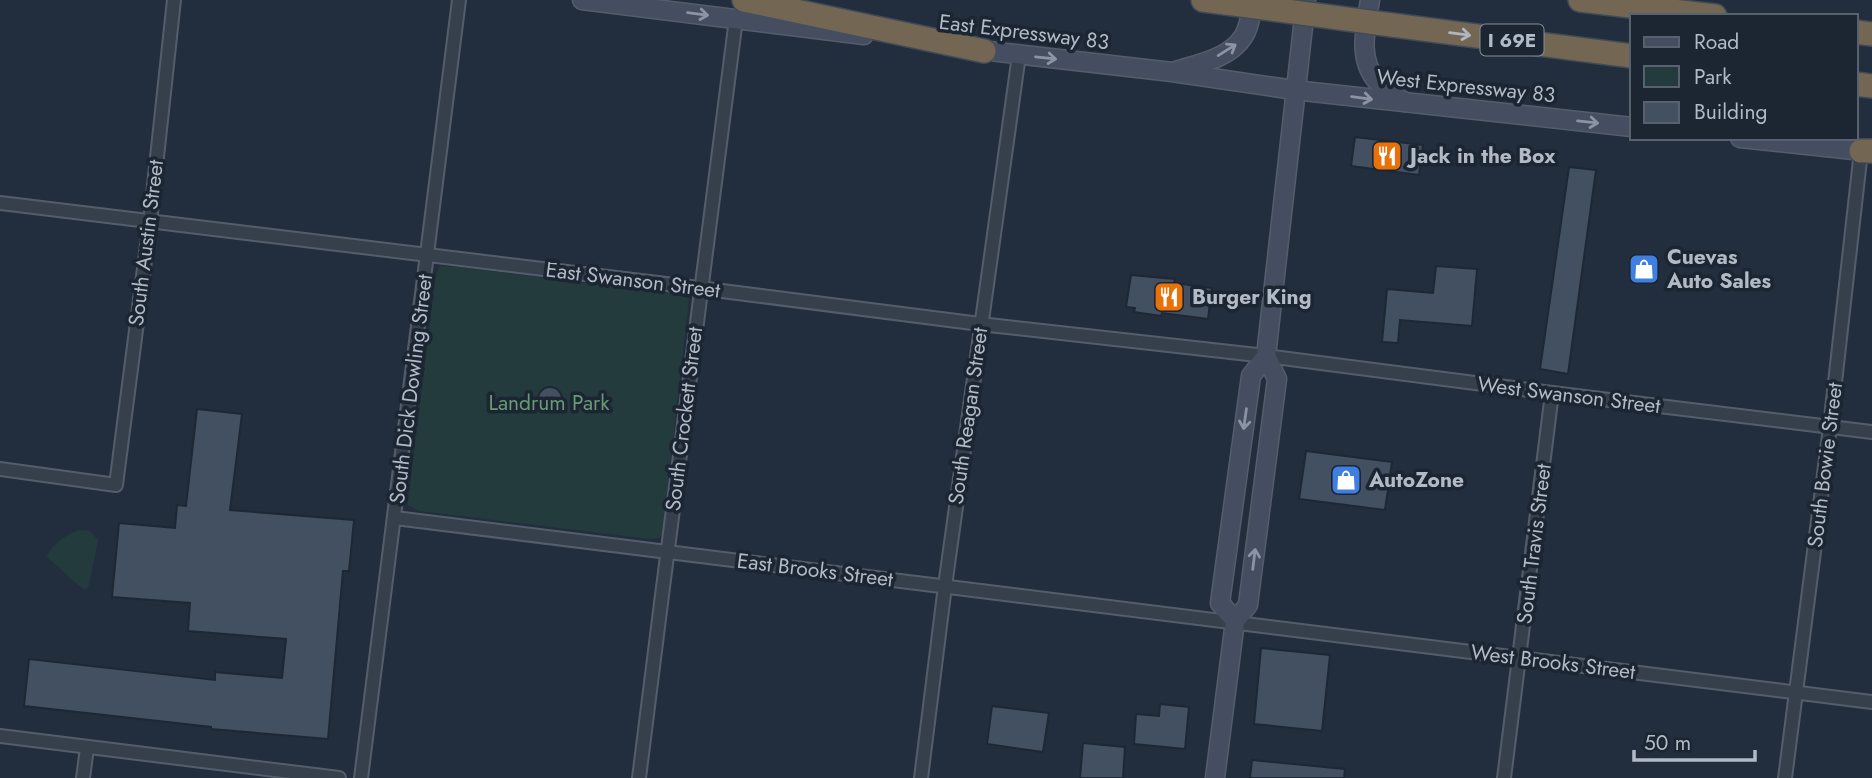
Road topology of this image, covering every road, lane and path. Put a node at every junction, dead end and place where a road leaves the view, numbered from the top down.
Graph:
1 (174, 0) edge
2 (459, 0) edge
3 (582, 0) edge
4 (1252, 0) edge
5 (1306, 0) edge
6 (1370, 0) edge
7 (1580, 0) edge
8 (1215, 1) edge
9 (740, 9) edge
10 (1698, 14) edge
11 (984, 51) joint
12 (1019, 55) junction
13 (1630, 55) edge
14 (1172, 72) junction
15 (1294, 90) junction
16 (1405, 103) junction
17 (1630, 127) edge
18 (1760, 140) edge
19 (1868, 151) edge
20 (0, 203) edge
21 (150, 222) junction
22 (427, 256) junction
23 (699, 288) junction
24 (980, 324) junction
25 (1266, 356) junction
26 (1552, 393) junction
27 (1829, 426) junction
28 (1872, 432) edge
29 (0, 469) edge
30 (395, 518) junction
31 (668, 551) junction
32 (945, 586) junction
33 (1234, 621) junction
34 (1520, 658) junction
35 (1796, 691) junction
36 (1872, 702) edge
37 (0, 736) edge
38 (87, 748) junction
39 (83, 778) edge
40 (339, 778) edge
41 (361, 778) edge
42 (639, 778) edge
43 (921, 778) edge
44 (1215, 778) edge
45 (1504, 778) edge
46 (1785, 778) edge

1 - 21 street, South Austin Street
2 - 22 street, South Dick Dowling Street
3 -> 9 main road
14 -> 4 main road
5 - 15 main road
6 - 16 main road
7 - 10 highway
8 -> 13 highway, I 69E, bridge
9 - 11 highway
9 - 23 street, South Crockett Street
11 - 12 main road, East Expressway 83
12 -> 14 main road, East Expressway 83
12 - 24 street, South Reagan Street
14 - 15 main road, East Expressway 83
15 -> 16 main road, West Expressway 83
15 - 25 main road
16 -> 17 main road, West Expressway 83
18 - 19 main road
19 - 27 street, South Bowie Street
20 - 21 street, East Swanson Street
21 - 22 street, East Swanson Street
21 - 29 street, South Austin Street
22 - 23 street, East Swanson Street
22 - 30 street, South Dick Dowling Street
23 - 24 street, East Swanson Street
23 - 31 street, South Crockett Street
24 - 25 street, East Swanson Street
24 - 32 street, South Reagan Street
25 - 26 street, West Swanson Street
33 -> 25 main road
25 -> 33 main road
26 - 27 street, West Swanson Street
26 - 34 street, South Travis Street
27 - 28 street, West Swanson Street
27 - 35 street, South Bowie Street
30 - 31 street, East Brooks Street
30 - 41 street, South Dick Dowling Street
31 - 32 street, East Brooks Street
31 - 42 street, South Crockett Street
32 - 33 street, East Brooks Street
32 - 43 street, South Reagan Street
33 - 34 street, West Brooks Street
33 - 44 main road
34 - 35 street, West Brooks Street
34 - 45 street, South Travis Street
35 - 36 street, West Brooks Street
35 - 46 street, South Bowie Street
37 - 38 street
38 - 39 street
38 - 40 street

